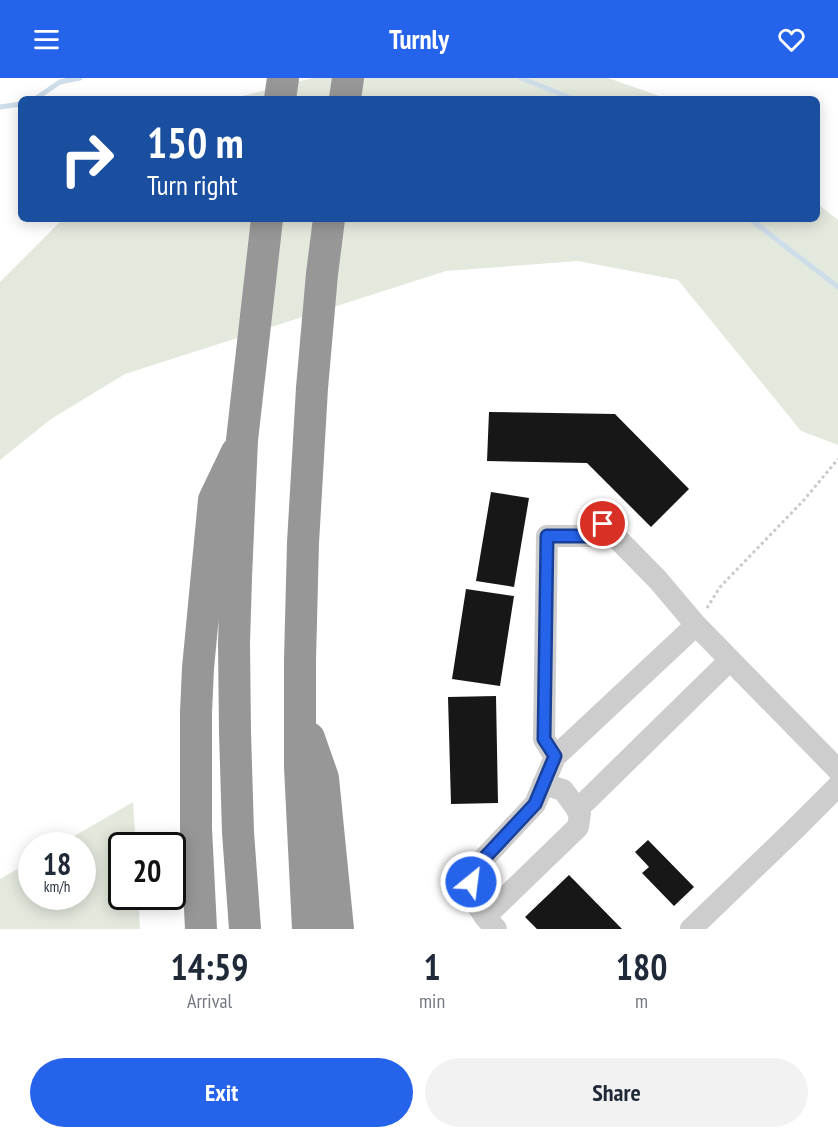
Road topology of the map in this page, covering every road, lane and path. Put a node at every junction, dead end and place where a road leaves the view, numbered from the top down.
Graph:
1 (283, 78) edge
2 (280, 96) edge
3 (267, 222) edge
4 (329, 222) edge
5 (242, 440) junction
6 (838, 459) edge
7 (696, 625) junction
8 (730, 660) junction
9 (301, 711) junction
10 (555, 756) junction
11 (838, 770) edge
12 (543, 784) junction
13 (838, 786) edge
14 (577, 810) junction
15 (491, 923) edge
16 (201, 929) edge
17 (245, 929) edge
18 (308, 929) edge
19 (338, 929) edge
20 (691, 929) edge

1 - 2 highway
3 - 5 highway
4 - 9 highway
5 - 16 highway
5 - 17 highway
6 - 7 path
7 - 8 street
7 - 10 street
7 - 10 street
8 - 11 street
8 - 14 street
9 - 18 highway
9 - 19 highway
10 - 12 street
12 - 14 street
12 - 15 street
13 - 20 street
14 - 15 street

